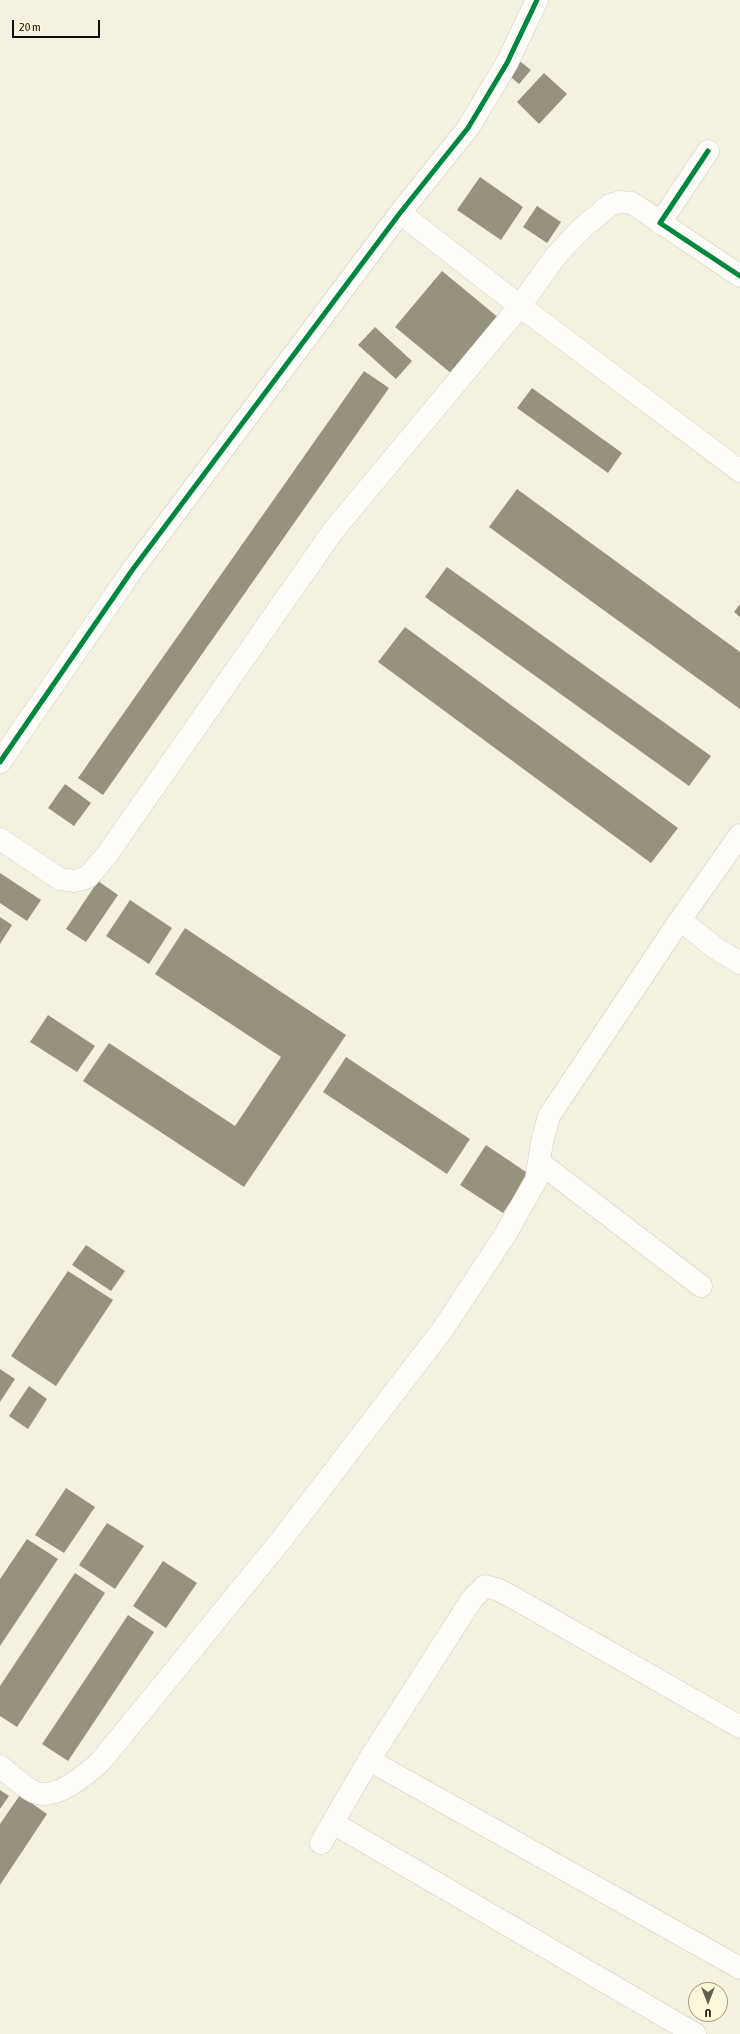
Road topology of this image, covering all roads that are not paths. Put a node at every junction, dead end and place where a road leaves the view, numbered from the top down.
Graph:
1 (536, 0) edge
2 (708, 151) dead end
3 (400, 213) junction
4 (660, 223) junction
5 (740, 276) edge
6 (520, 306) junction
7 (740, 471) edge
8 (0, 762) edge
9 (740, 835) edge
10 (0, 839) edge
11 (680, 920) junction
12 (740, 963) edge
13 (539, 1162) junction
14 (701, 1286) dead end
15 (740, 1727) edge
16 (369, 1760) junction
17 (0, 1766) edge
18 (333, 1823) junction
19 (321, 1843) dead end
20 (740, 1968) edge
21 (694, 2034) edge

1 - 3 street
2 - 4 street
3 - 6 street
3 - 8 street
4 - 5 street
4 - 6 street
6 - 7 street
6 - 10 street
9 - 11 street
11 - 12 street
11 - 13 street
13 - 14 street
13 - 17 street
15 - 16 street
16 - 18 street
16 - 20 street
18 - 19 street
18 - 21 street

